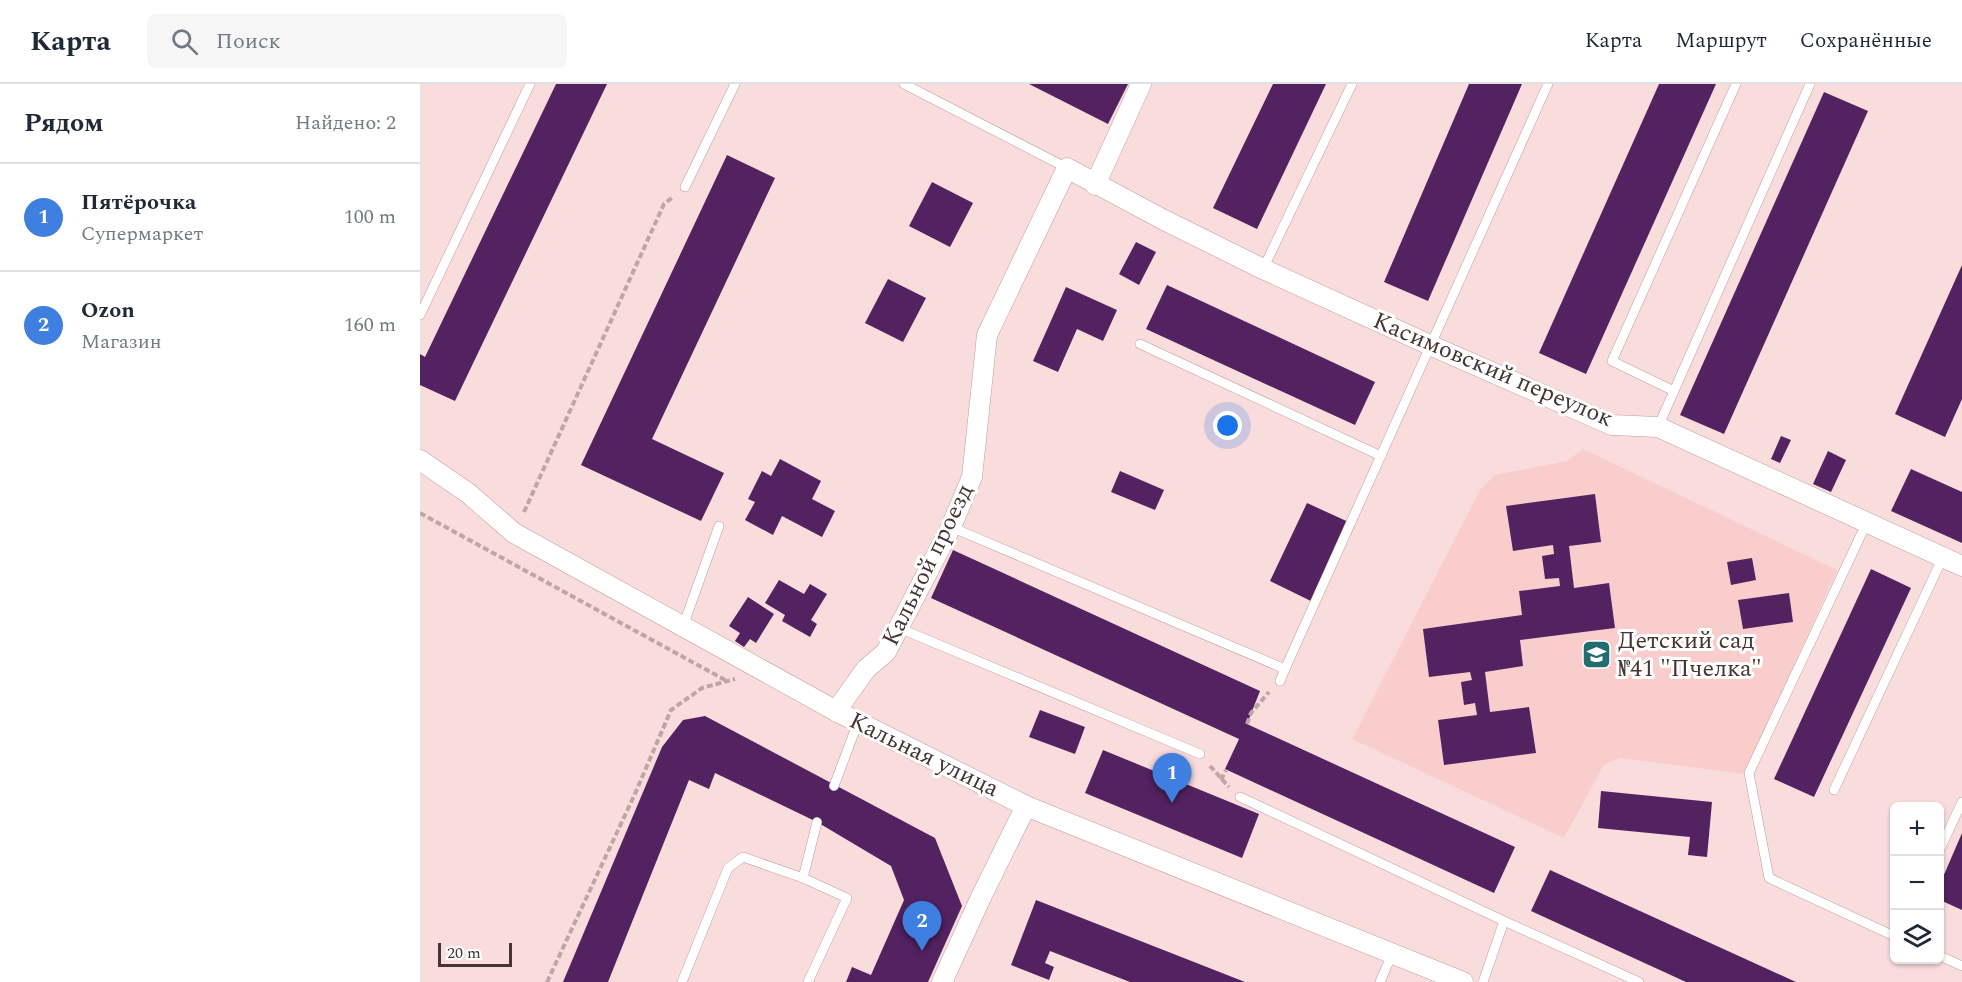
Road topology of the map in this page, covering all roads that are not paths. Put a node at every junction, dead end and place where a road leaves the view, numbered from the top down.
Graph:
1 (530, 84) edge
2 (735, 84) edge
3 (904, 84) edge
4 (1141, 84) edge
5 (1352, 84) edge
6 (1548, 84) edge
7 (1736, 84) edge
8 (1810, 84) edge
9 (1067, 168) junction
10 (1095, 185) junction
11 (685, 187) road end
12 (1263, 269) junction
13 (420, 315) edge
14 (1140, 344) dead end
15 (1432, 346) junction
16 (1674, 391) junction
17 (1658, 427) junction
18 (1381, 456) junction
19 (420, 460) edge
20 (1868, 522) junction
21 (719, 526) dead end
22 (951, 527) junction
23 (1943, 557) junction
24 (1962, 566) edge
25 (683, 626) junction
26 (899, 628) junction
27 (1285, 669) junction
28 (1280, 681) road end
29 (836, 711) junction
30 (858, 722) junction
31 (1200, 754) road end
32 (834, 786) dead end
33 (1834, 790) dead end
34 (1240, 797) road end
35 (1962, 802) edge
36 (1026, 806) junction
37 (817, 822) dead end
38 (1944, 840) edge
39 (803, 878) junction
40 (1504, 921) junction
41 (1890, 934) edge
42 (1392, 954) junction
43 (1944, 958) edge
44 (1962, 966) edge
45 (682, 982) edge
46 (808, 982) edge
47 (942, 982) edge
48 (1380, 982) edge
49 (1463, 982) edge
50 (1483, 982) edge
51 (1639, 982) edge

1 - 13 lane
2 - 11 lane
3 - 9 lane
4 - 10 street
5 - 12 lane
6 - 15 lane
7 - 16 lane
8 - 16 lane
9 - 10 street, Касимовский переулок
9 - 22 street, Кальной проезд
10 - 12 street, Касимовский переулок
12 - 15 street, Касимовский переулок
14 - 18 lane
15 - 17 street, Касимовский переулок
15 - 18 lane
16 - 17 lane
17 - 20 street, Касимовский переулок
18 - 27 lane
19 - 25 street, Кальная улица
20 - 23 street, Касимовский переулок
20 - 41 lane
21 - 25 lane
22 - 26 street, Кальной проезд
22 - 27 lane
23 - 24 street, Касимовский переулок
23 - 33 lane
25 - 29 street, Кальная улица
26 - 29 street, Кальной проезд
26 - 31 lane
27 - 28 lane
29 - 30 street, Кальная улица
30 - 32 lane
30 - 36 street, Кальная улица
34 - 40 lane
35 - 38 lane
36 - 42 street, Кальная улица
36 - 47 street
37 - 39 lane
39 - 45 lane
39 - 46 lane
40 - 50 lane
40 - 51 lane
42 - 48 lane
42 - 49 street, Кальная улица
43 - 44 lane

